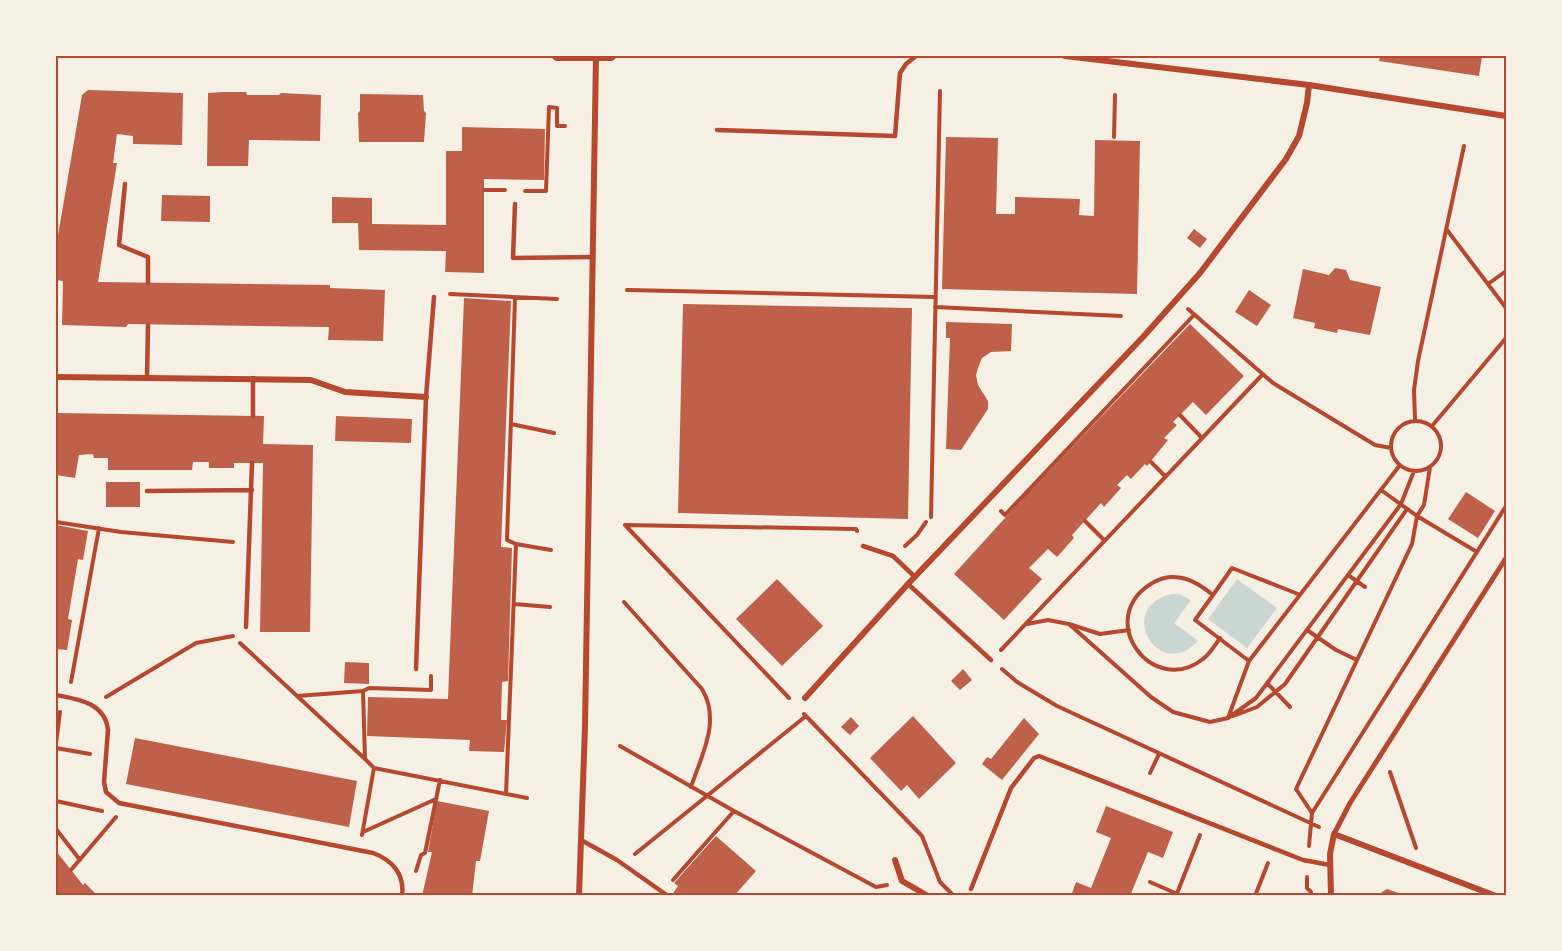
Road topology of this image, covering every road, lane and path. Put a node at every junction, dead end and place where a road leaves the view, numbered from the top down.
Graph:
1 (557, 56) edge
2 (596, 56) edge
3 (612, 56) edge
4 (916, 56) edge
5 (1065, 56) edge
6 (1309, 85) junction
7 (940, 91) dead end
8 (1115, 95) dead end
9 (1506, 116) edge
10 (565, 126) dead end
11 (717, 130) dead end
12 (1114, 137) dead end
13 (1464, 146) dead end
14 (125, 184) dead end
15 (484, 190) dead end
16 (515, 204) dead end
17 (1446, 230) junction
18 (592, 257) junction
19 (1506, 271) edge
20 (148, 283) dead end
21 (1488, 284) junction
22 (627, 290) dead end
23 (434, 297) joint
24 (515, 297) junction
25 (935, 297) junction
26 (557, 299) dead end
27 (1177, 299) junction
28 (935, 307) junction
29 (1506, 308) edge
30 (1194, 315) junction
31 (1121, 316) dead end
32 (148, 325) dead end
33 (1506, 338) edge
34 (1263, 375) junction
35 (56, 377) edge
36 (147, 377) junction
37 (253, 378) junction
38 (426, 397) junction
39 (1180, 415) dead end
40 (253, 416) dead end
41 (1415, 420) junction
42 (511, 424) junction
43 (1432, 426) junction
44 (554, 433) dead end
45 (1202, 438) junction
46 (1391, 447) junction
47 (1151, 462) dead end
48 (252, 463) dead end
49 (1400, 465) junction
50 (1430, 467) junction
51 (1414, 471) junction
52 (1165, 476) junction
53 (252, 490) junction
54 (1381, 490) junction
55 (147, 491) dead end
56 (989, 500) junction
57 (1401, 504) junction
58 (1506, 506) edge
59 (1407, 509) junction
60 (1417, 516) junction
61 (932, 517) dead end
62 (1084, 521) dead end
63 (56, 522) edge
64 (926, 522) dead end
65 (99, 528) junction
66 (1104, 540) junction
67 (249, 544) junction
68 (516, 544) junction
69 (863, 546) joint
70 (551, 550) dead end
71 (1477, 552) junction
72 (893, 556) junction
73 (1506, 558) edge
74 (1348, 575) junction
75 (915, 577) junction
76 (1357, 581) junction
77 (908, 584) junction
78 (1365, 587) dead end
79 (1299, 594) junction
80 (1213, 595) junction
81 (624, 602) dead end
82 (514, 604) junction
83 (550, 607) dead end
84 (1025, 624) junction
85 (1069, 624) junction
86 (246, 627) joint
87 (1128, 630) junction
88 (1307, 630) junction
89 (232, 636) junction
90 (1318, 637) junction
91 (1220, 638) junction
92 (991, 660) joint
93 (1357, 660) junction
94 (1249, 661) junction
95 (416, 669) dead end
96 (1017, 682) dead end
97 (1267, 683) junction
98 (363, 691) dead end
99 (1277, 692) junction
100 (56, 695) edge
101 (66, 697) junction
102 (805, 698) joint
103 (790, 700) dead end
104 (92, 705) junction
105 (1290, 707) dead end
106 (798, 708) dead end
107 (806, 717) junction
108 (1228, 718) junction
109 (56, 743) edge
110 (620, 746) dead end
111 (56, 748) edge
112 (1383, 752) junction
113 (1159, 754) junction
114 (106, 757) junction
115 (365, 759) junction
116 (374, 768) junction
117 (1150, 773) dead end
118 (440, 780) junction
119 (691, 787) junction
120 (506, 794) junction
121 (708, 797) junction
122 (527, 798) dead end
123 (436, 799) junction
124 (56, 801) edge
125 (734, 811) junction
126 (1312, 813) junction
127 (1206, 820) junction
128 (1311, 824) junction
129 (56, 829) edge
130 (363, 832) junction
131 (1334, 834) junction
132 (581, 840) junction
133 (1274, 848) junction
134 (359, 850) junction
135 (80, 860) junction
136 (617, 860) junction
137 (895, 861) dead end
138 (1307, 861) junction
139 (1330, 865) junction
140 (1423, 868) junction
141 (71, 870) dead end
142 (902, 880) junction
143 (1150, 882) dead end
144 (403, 886) junction
145 (971, 889) dead end
146 (666, 894) edge
147 (1177, 894) edge
148 (402, 896) edge
149 (579, 896) edge
150 (928, 896) edge
151 (954, 896) edge
152 (1182, 896) edge
153 (1255, 896) edge
154 (1311, 896) edge
155 (1331, 896) edge
156 (1496, 896) edge

1 - 2 street
2 - 3 street
2 - 18 street
4 - 11 lane
5 - 6 street
6 - 9 street
6 - 27 street
7 - 25 path
8 - 12 path
10 - 15 path
13 - 17 path
14 - 20 lane
16 - 18 lane
17 - 21 path
17 - 41 path
18 - 132 street
19 - 21 path
21 - 29 path
22 - 25 path
23 - 24 path
23 - 38 lane
24 - 26 path
24 - 42 path
25 - 28 path
27 - 30 path
27 - 56 street
28 - 31 path
28 - 61 path
30 - 34 path
30 - 56 path
32 - 36 lane
33 - 43 path
34 - 45 path
34 - 46 path
35 - 36 street
36 - 37 street
37 - 38 street
37 - 40 lane
38 - 95 lane
39 - 45 path
41 - 43 path
41 - 46 path
42 - 44 path
42 - 68 path
43 - 50 path
45 - 52 path
46 - 49 path
47 - 52 path
48 - 53 lane
49 - 51 path
49 - 54 path
50 - 51 path
50 - 60 path
51 - 57 path
52 - 66 path
53 - 55 lane
53 - 67 lane
54 - 57 path
54 - 79 path
56 - 75 street
57 - 59 path
57 - 74 path
58 - 71 path
59 - 60 path
59 - 76 path
60 - 71 path
60 - 93 path
62 - 66 path
63 - 65 path
64 - 72 path
65 - 67 path
65 - 101 path
66 - 84 path
67 - 86 lane
68 - 70 path
68 - 82 path
69 - 72 lane
69 - 103 path
71 - 126 path
72 - 75 lane
73 - 112 street
74 - 76 path
74 - 88 path
75 - 77 street
76 - 78 path
76 - 90 path
77 - 92 lane
77 - 102 street
79 - 80 path
79 - 94 path
80 - 87 path
80 - 91 path
81 - 119 path
82 - 83 path
82 - 120 path
84 - 85 path
84 - 92 path
85 - 87 path
85 - 108 path
86 - 89 path
87 - 91 path
88 - 90 path
88 - 97 path
89 - 104 path
89 - 115 path
90 - 93 path
90 - 99 path
91 - 94 path
93 - 126 path
94 - 108 path
96 - 113 path
97 - 99 path
97 - 108 path
98 - 115 path
99 - 105 path
99 - 108 path
100 - 101 lane
101 - 104 lane
101 - 109 path
102 - 107 path
104 - 114 lane
106 - 107 path
107 - 121 path
107 - 151 path
110 - 119 path
111 - 114 path
112 - 131 street
112 - 140 path
113 - 117 path
113 - 128 path
114 - 134 lane
115 - 116 path
116 - 118 path
116 - 130 path
118 - 120 path
118 - 123 path
119 - 121 path
120 - 122 path
121 - 125 path
121 - 136 path
123 - 130 path
123 - 144 path
124 - 135 path
125 - 142 path
125 - 146 path
126 - 128 path
127 - 133 lane
127 - 145 lane
127 - 147 path
128 - 131 path
128 - 138 path
129 - 135 path
130 - 134 path
131 - 139 street
131 - 140 street
132 - 136 lane
132 - 149 street
133 - 138 lane
133 - 153 path
134 - 144 lane
135 - 141 path
136 - 146 lane
137 - 142 street
138 - 139 lane
138 - 154 path
139 - 155 street
140 - 156 street
142 - 150 street
143 - 147 path
144 - 148 lane
147 - 152 path

